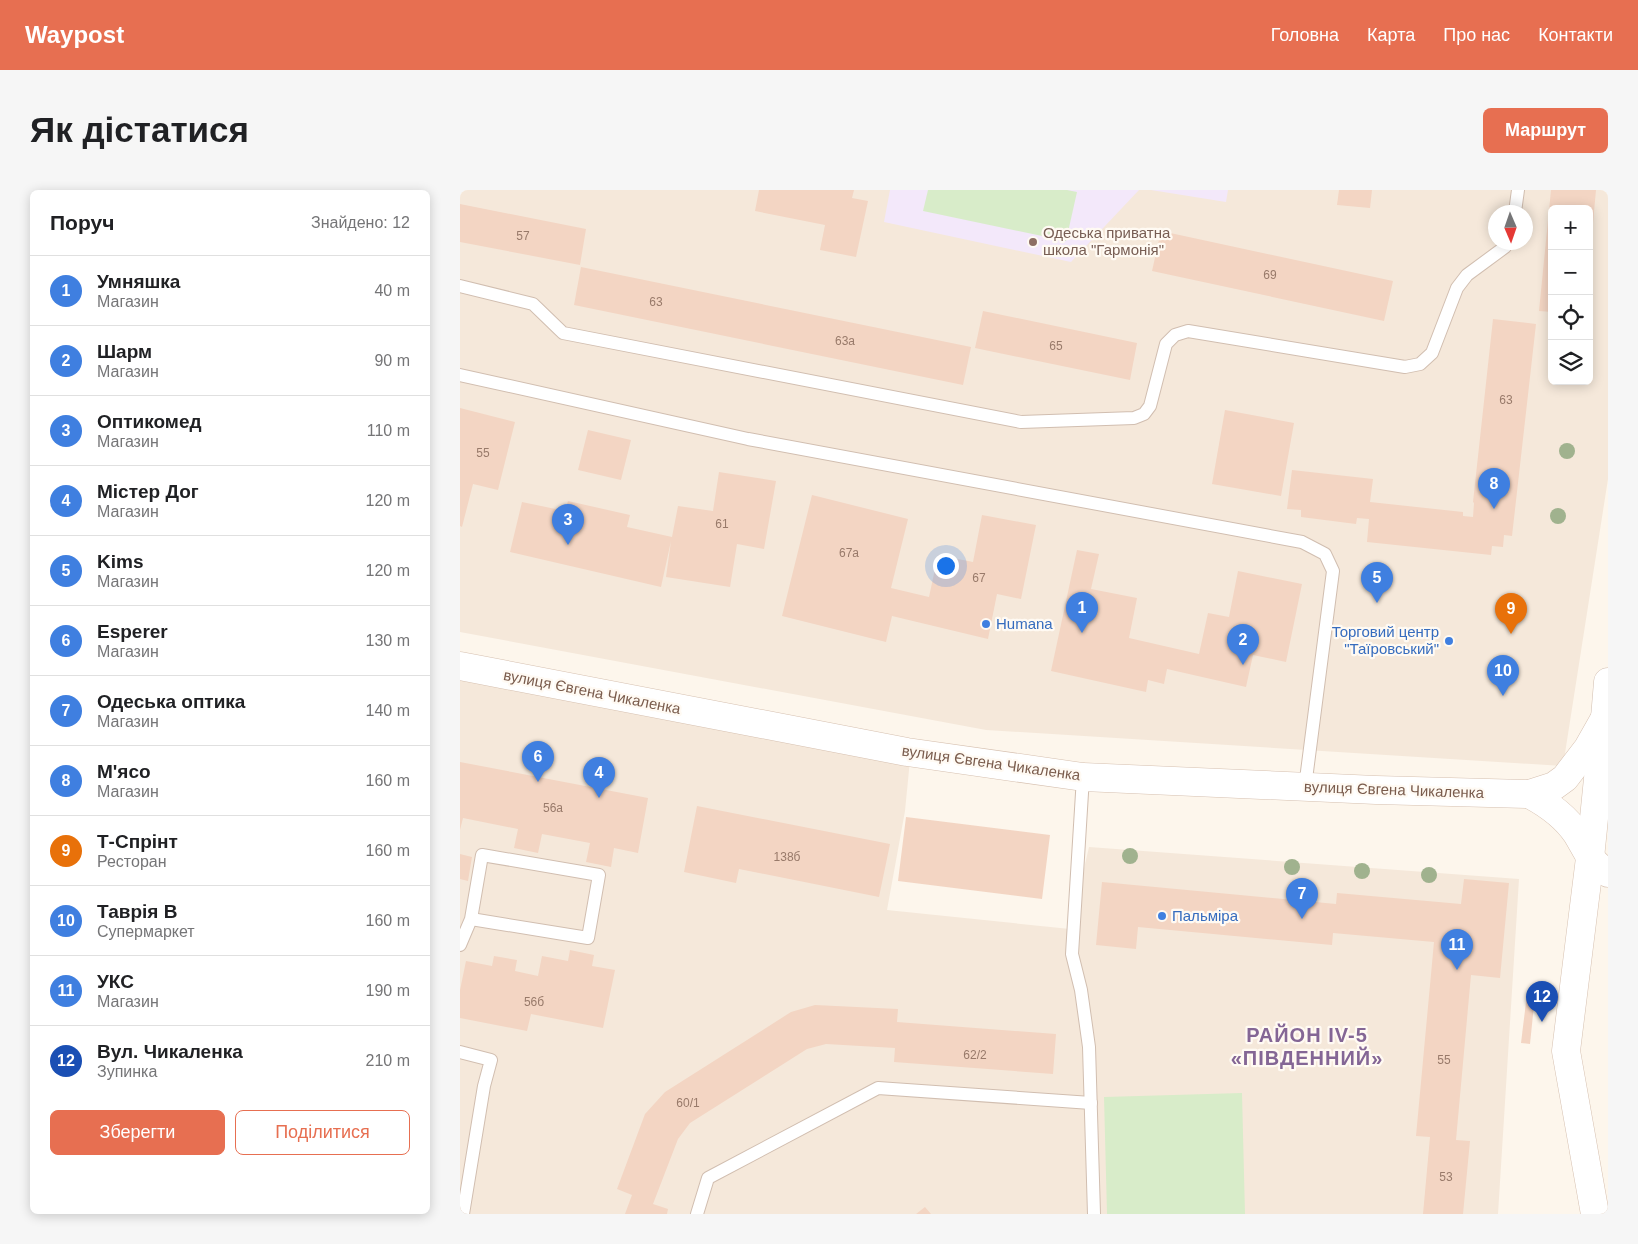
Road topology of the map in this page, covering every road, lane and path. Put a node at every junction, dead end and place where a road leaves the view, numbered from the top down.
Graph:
1 (1518, 190) edge
2 (1516, 205) edge
3 (1501, 250) edge
4 (460, 286) edge
5 (460, 375) edge
6 (460, 666) edge
7 (1608, 682) edge
8 (1606, 714) edge
9 (1083, 777) junction
10 (1304, 787) junction
11 (1529, 794) junction
12 (1599, 866) edge
13 (471, 919) junction
14 (460, 946) edge
15 (460, 1052) edge
16 (1091, 1103) junction
17 (1608, 1177) edge
18 (463, 1214) edge
19 (697, 1214) edge
20 (1094, 1214) edge
21 (1595, 1214) edge

1 - 2 lane
3 - 4 lane
5 - 10 lane
6 - 9 main road, вулиця Євгена Чикаленка
7 - 8 main road
8 - 11 main road, вулиця Євгена Чикаленка
8 - 12 main road
9 - 10 main road, вулиця Євгена Чикаленка
9 - 16 lane
10 - 11 main road, вулиця Євгена Чикаленка
11 - 12 main road, вулиця Євгена Чикаленка
12 - 21 main road
13 - 13 lane
13 - 14 lane
15 - 18 lane
16 - 19 lane
16 - 20 lane
17 - 21 main road

